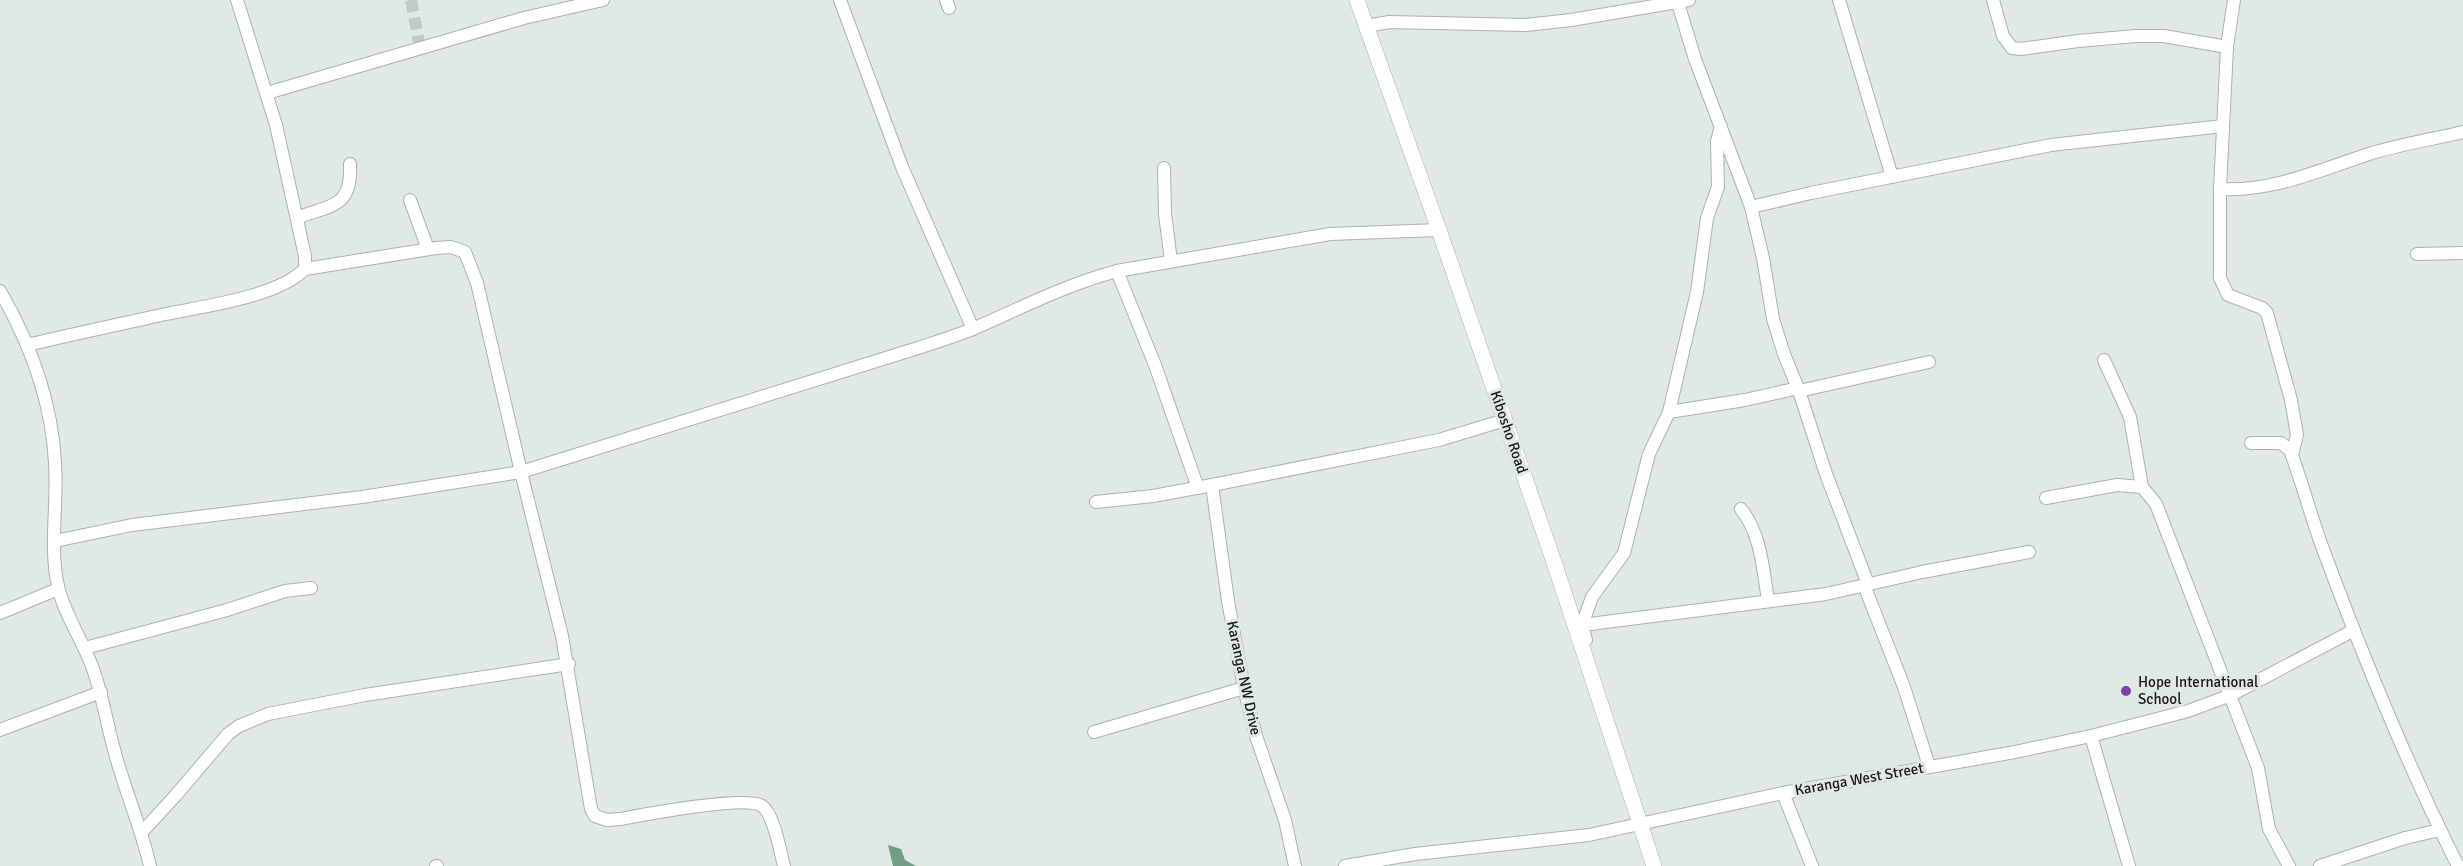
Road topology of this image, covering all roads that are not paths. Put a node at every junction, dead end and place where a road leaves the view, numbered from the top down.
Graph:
1 (237, 0) edge
2 (603, 0) edge
3 (840, 0) edge
4 (1357, 0) edge
5 (1839, 0) edge
6 (1993, 0) edge
7 (2234, 0) edge
8 (1681, 1) edge
9 (1367, 26) junction
10 (2227, 47) junction
11 (267, 93) junction
12 (1721, 126) junction
13 (2223, 126) junction
14 (2463, 132) edge
15 (350, 164) dead end
16 (1164, 168) dead end
17 (1892, 177) junction
18 (2220, 189) junction
19 (410, 200) dead end
20 (1751, 207) junction
21 (297, 218) junction
22 (1439, 230) junction
23 (428, 249) junction
24 (2417, 254) dead end
25 (2463, 254) edge
26 (1171, 261) junction
27 (305, 269) junction
28 (1117, 271) junction
29 (0, 291) edge
30 (973, 329) junction
31 (27, 345) junction
32 (2104, 360) dead end
33 (1929, 362) dead end
34 (1799, 390) junction
35 (1670, 412) junction
36 (1505, 420) junction
37 (2251, 443) dead end
38 (2292, 455) junction
39 (521, 472) junction
40 (1212, 486) junction
41 (2142, 487) junction
42 (1198, 488) junction
43 (2046, 498) dead end
44 (1096, 502) dead end
45 (1741, 508) dead end
46 (55, 541) junction
47 (2029, 552) dead end
48 (1866, 585) junction
49 (311, 588) dead end
50 (58, 589) junction
51 (1768, 600) junction
52 (0, 613) edge
53 (1582, 625) junction
54 (2354, 630) junction
55 (85, 648) junction
56 (569, 664) junction
57 (1244, 688) junction
58 (101, 692) junction
59 (2230, 695) junction
60 (1602, 709) junction
61 (0, 730) edge
62 (1094, 732) dead end
63 (2091, 736) junction
64 (1929, 766) junction
65 (1783, 793) junction
66 (1641, 823) junction
67 (2440, 830) junction
68 (142, 832) junction
69 (150, 866) edge
70 (784, 866) edge
71 (1295, 866) edge
72 (1345, 866) edge
73 (1654, 866) edge
74 (1812, 866) edge
75 (2129, 866) edge
76 (2289, 866) edge
77 (2321, 866) edge
78 (2458, 866) edge

1 - 11 street
2 - 11 street
3 - 30 street
4 - 9 street, Kibosho Road
5 - 17 street
6 - 10 street
7 - 10 street
8 - 9 street
8 - 12 street
9 - 22 street, Kibosho Road
10 - 13 street
11 - 21 street
12 - 20 street
12 - 35 street
13 - 17 street
13 - 18 street
14 - 18 street
15 - 21 street
16 - 26 street
17 - 20 street
18 - 38 street
19 - 23 street
20 - 34 street
21 - 27 street
22 - 26 street
22 - 36 street, Kibosho Road
23 - 27 street
23 - 39 street
24 - 25 street
26 - 28 street
27 - 31 street
28 - 30 street
28 - 42 street
29 - 31 street
30 - 39 street
31 - 46 street
32 - 41 street
33 - 34 street
34 - 35 street
34 - 48 street
35 - 53 street
36 - 40 street
36 - 60 street, Kibosho Road
37 - 38 street
38 - 54 street
39 - 46 street
39 - 56 street
40 - 42 street
40 - 57 street, Karanga NW Drive
41 - 43 street
41 - 59 street
42 - 44 street
45 - 51 street
46 - 50 street
47 - 48 street
48 - 51 street
48 - 64 street
49 - 55 street
50 - 52 street
50 - 55 street
51 - 53 street
53 - 60 street
54 - 59 street, Karanga West Street
54 - 67 street
55 - 58 street
56 - 68 street
56 - 70 street
57 - 62 street
57 - 71 street, Karanga NW Drive
58 - 61 street
58 - 68 street
59 - 63 street, Karanga West Street
59 - 76 street
60 - 66 street, Kibosho Road
63 - 64 street, Karanga West Street
63 - 75 street
64 - 65 street, Karanga West Street
65 - 66 street, Karanga West Street
65 - 74 street
66 - 72 street, Karanga West Street
66 - 73 street, Kibosho Road
67 - 77 street
67 - 78 street
68 - 69 street

